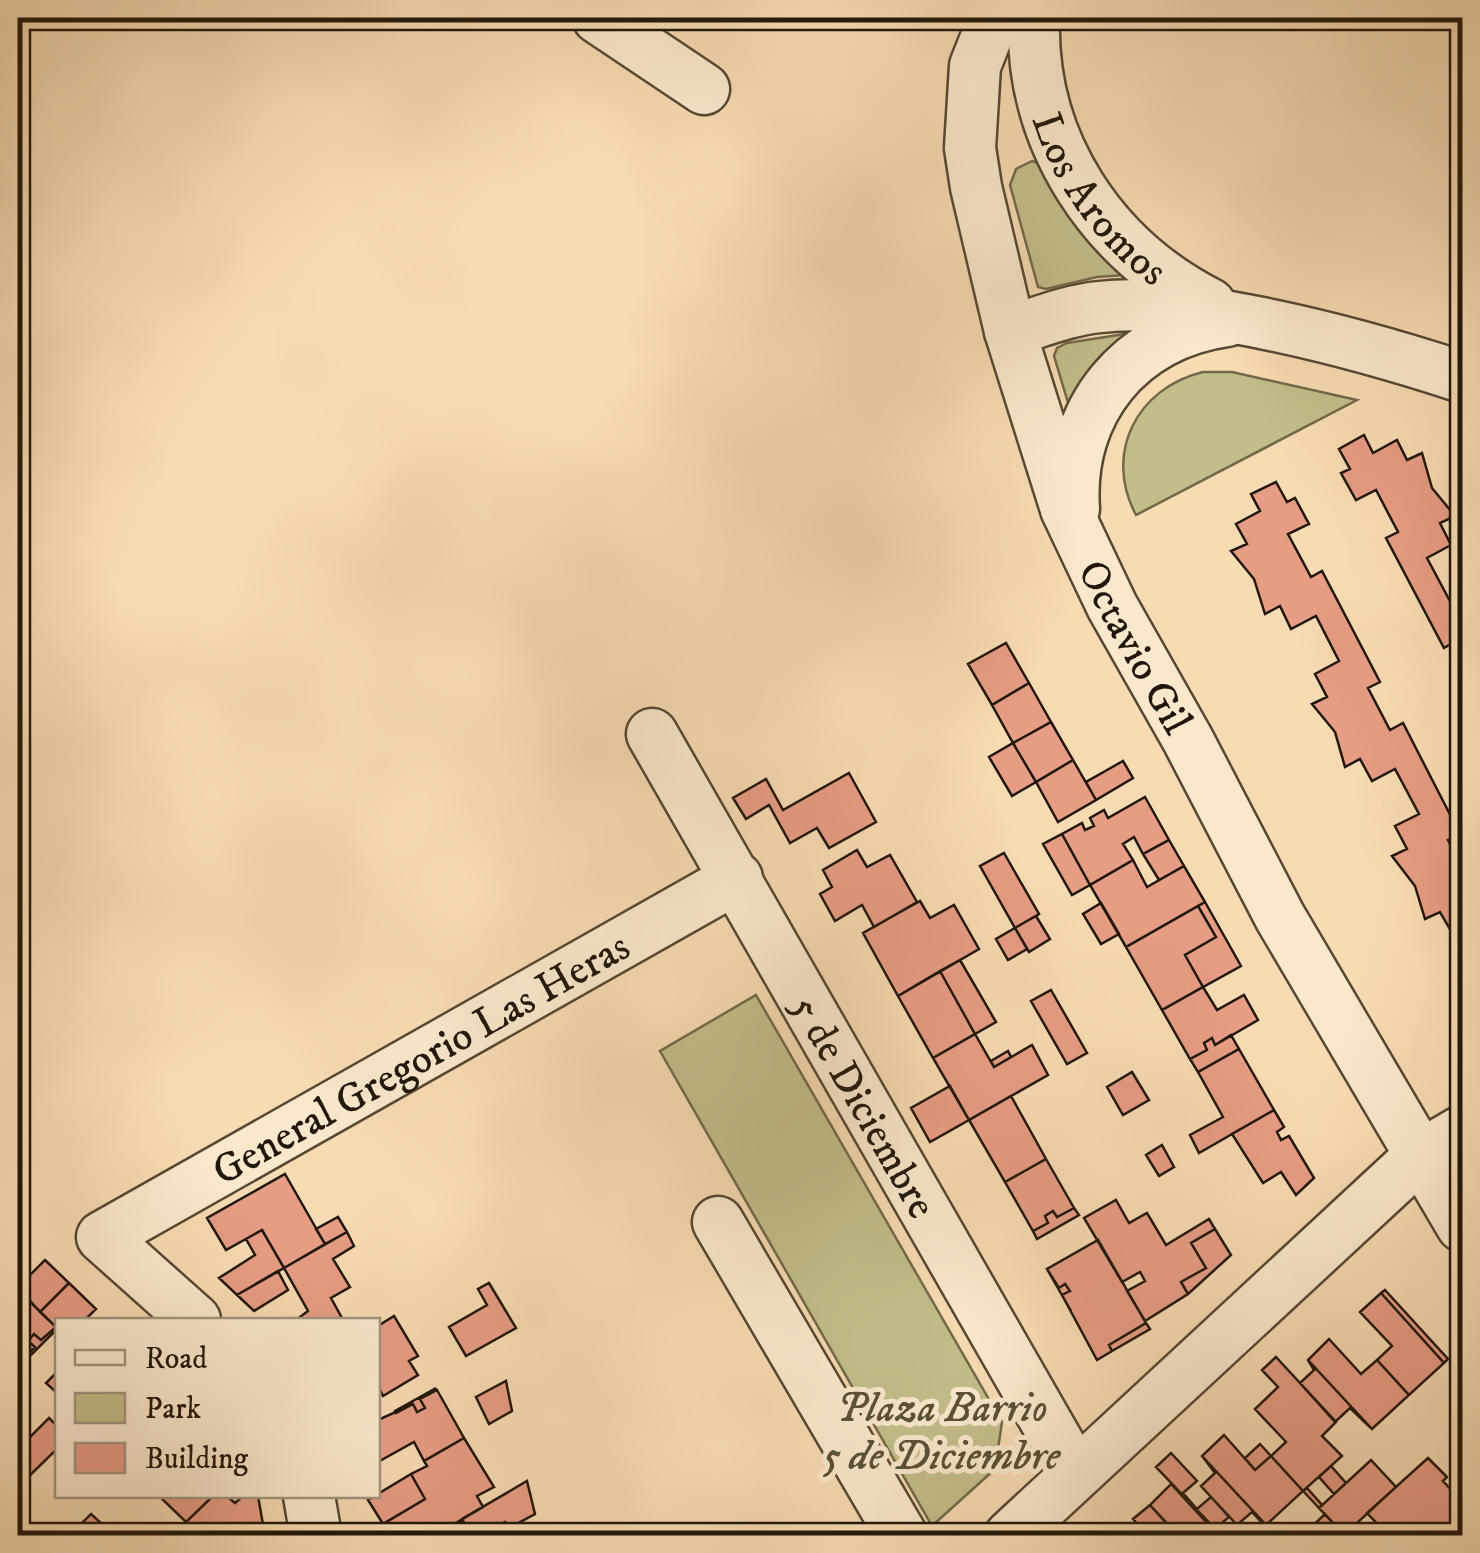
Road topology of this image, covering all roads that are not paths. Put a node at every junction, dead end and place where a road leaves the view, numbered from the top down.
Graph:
1 (598, 18) edge
2 (994, 18) edge
3 (1034, 18) edge
4 (704, 89) dead end
5 (1247, 320) junction
6 (1010, 331) junction
7 (1462, 376) edge
8 (1083, 549) junction
9 (652, 734) dead end
10 (737, 878) junction
11 (1442, 1143) edge
12 (718, 1222) dead end
13 (1462, 1226) edge
14 (193, 1318) edge
15 (1076, 1474) junction
16 (310, 1498) edge
17 (316, 1536) edge
18 (902, 1536) edge
19 (1010, 1536) edge

1 - 4 street
2 - 6 street, Octavio Gil
3 - 5 street, Los Aromos
5 - 6 street, Los Aromos
5 - 7 street, Los Aromos
5 - 8 street, Los Aromos
6 - 8 street, Octavio Gil
8 - 11 street, Octavio Gil
9 - 10 street, 5 de Diciembre
10 - 14 street, General Gregorio Las Heras
10 - 15 street, 5 de Diciembre
11 - 13 street, Octavio Gil
11 - 15 street
12 - 18 street
15 - 19 street
16 - 17 street

